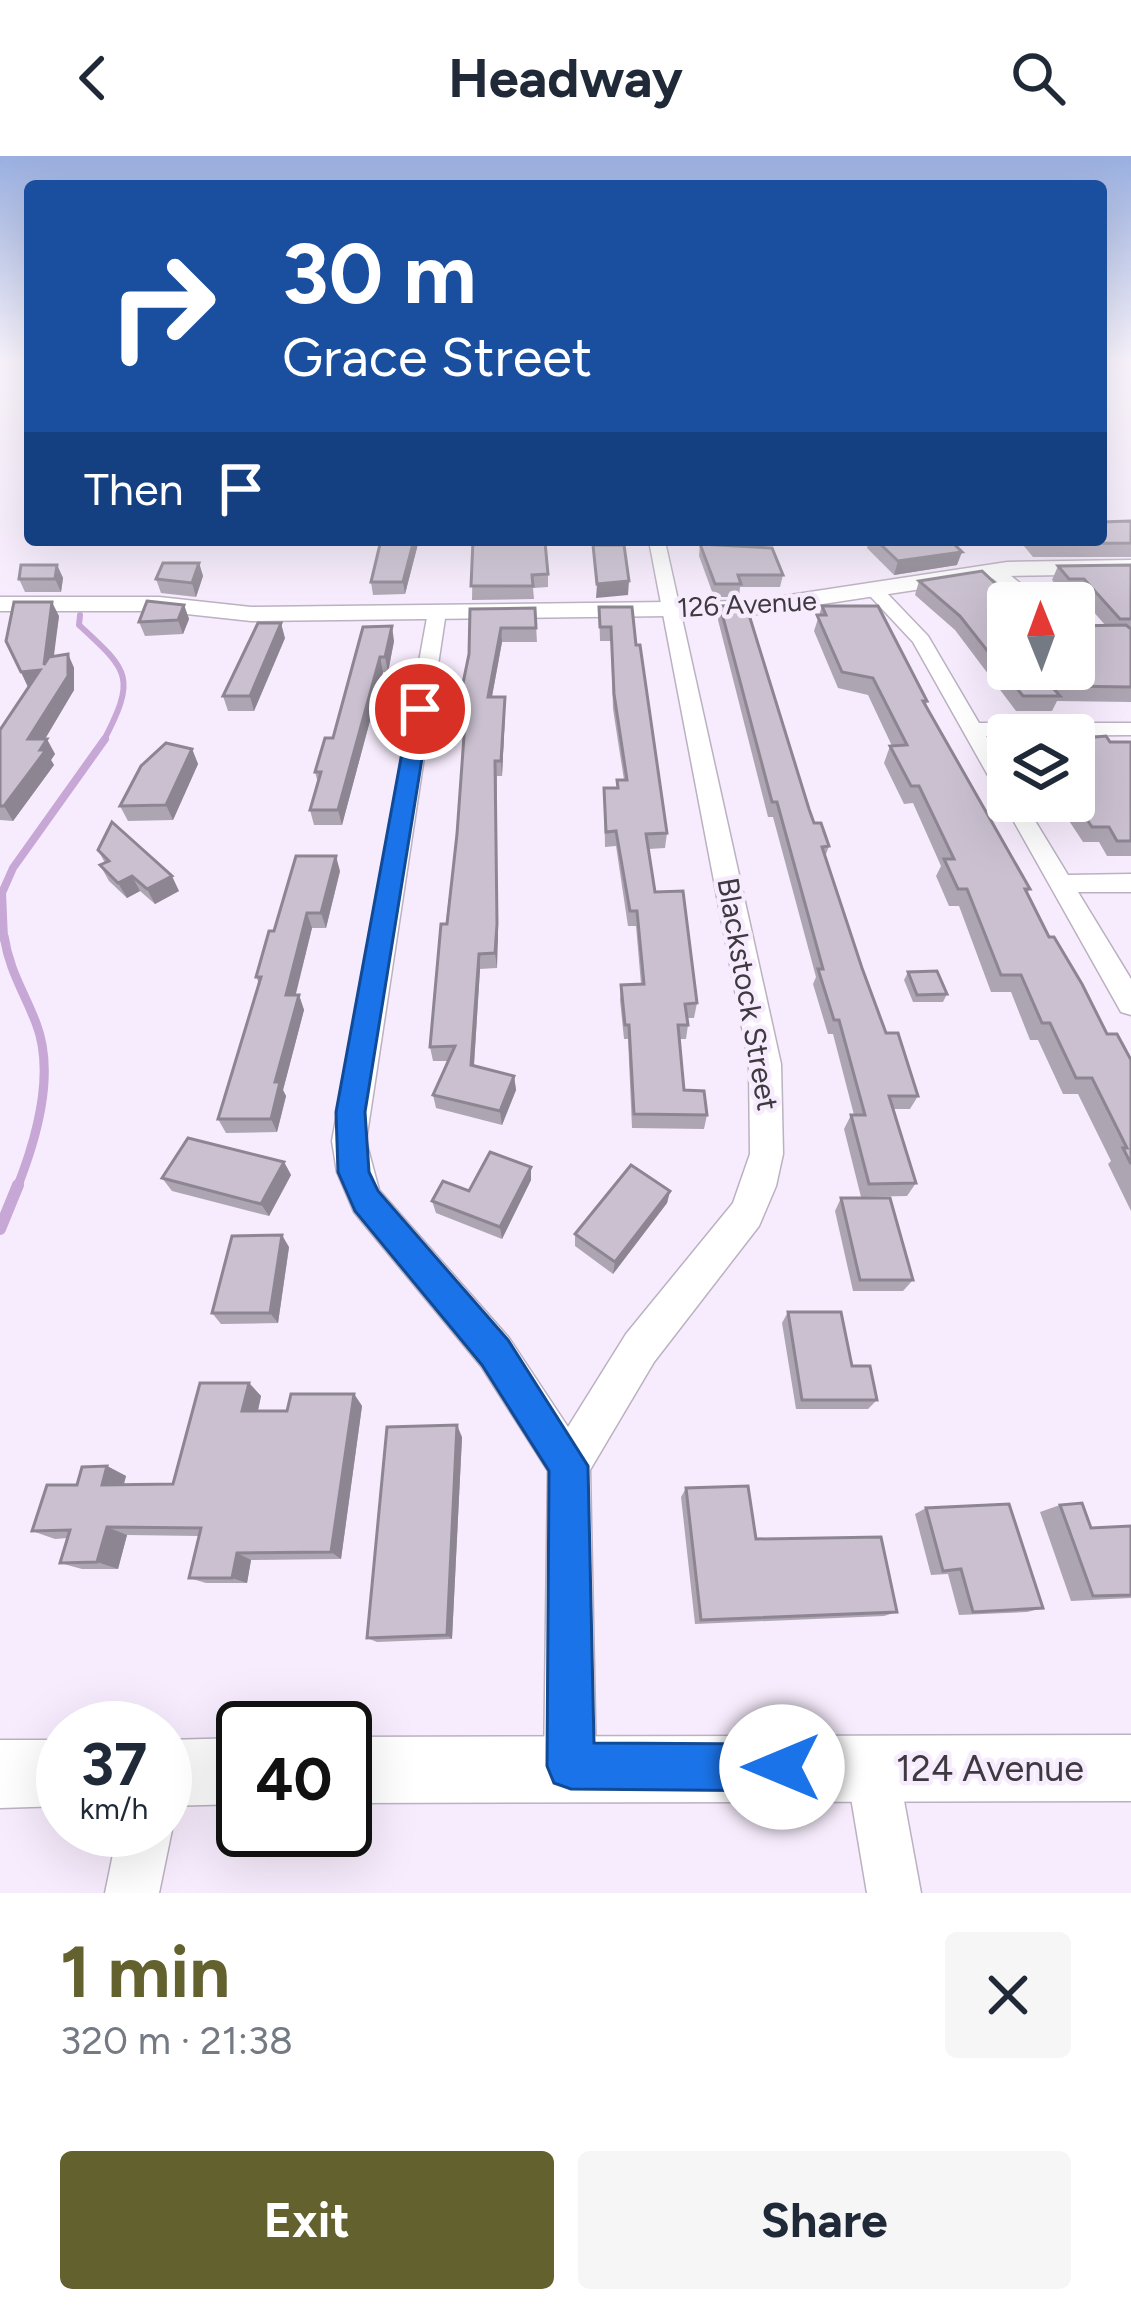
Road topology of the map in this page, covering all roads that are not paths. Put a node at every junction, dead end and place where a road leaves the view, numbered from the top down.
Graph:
1 (658, 546) edge
2 (1131, 568) edge
3 (994, 571) junction
4 (1008, 582) edge
5 (876, 592) junction
6 (0, 604) edge
7 (673, 609) junction
8 (437, 612) junction
9 (1131, 729) edge
10 (970, 730) junction
11 (987, 759) edge
12 (1023, 822) edge
13 (1131, 883) edge
14 (1058, 884) junction
15 (1131, 1004) edge
16 (569, 1466) junction
17 (571, 1766) junction
18 (872, 1768) junction
19 (1131, 1768) edge
20 (372, 1770) edge
21 (36, 1773) edge
22 (0, 1774) edge
23 (140, 1857) edge
24 (131, 1893) edge
25 (894, 1893) edge

1 - 7 street, Blackstock Street
2 - 3 street, 126 Avenue
3 - 4 street
3 - 5 street, 126 Avenue
5 - 7 street, 126 Avenue
5 - 10 street
6 - 8 street, 126 Avenue
7 - 8 street, 126 Avenue
7 - 16 street, Blackstock Street
8 - 16 street
9 - 10 street
10 - 11 street
12 - 14 street
13 - 14 street
14 - 15 street
16 - 17 street
17 - 18 street, 124 Avenue
17 - 20 street, 124 Avenue
18 - 19 street, 124 Avenue
18 - 25 street
21 - 22 street
23 - 24 street

